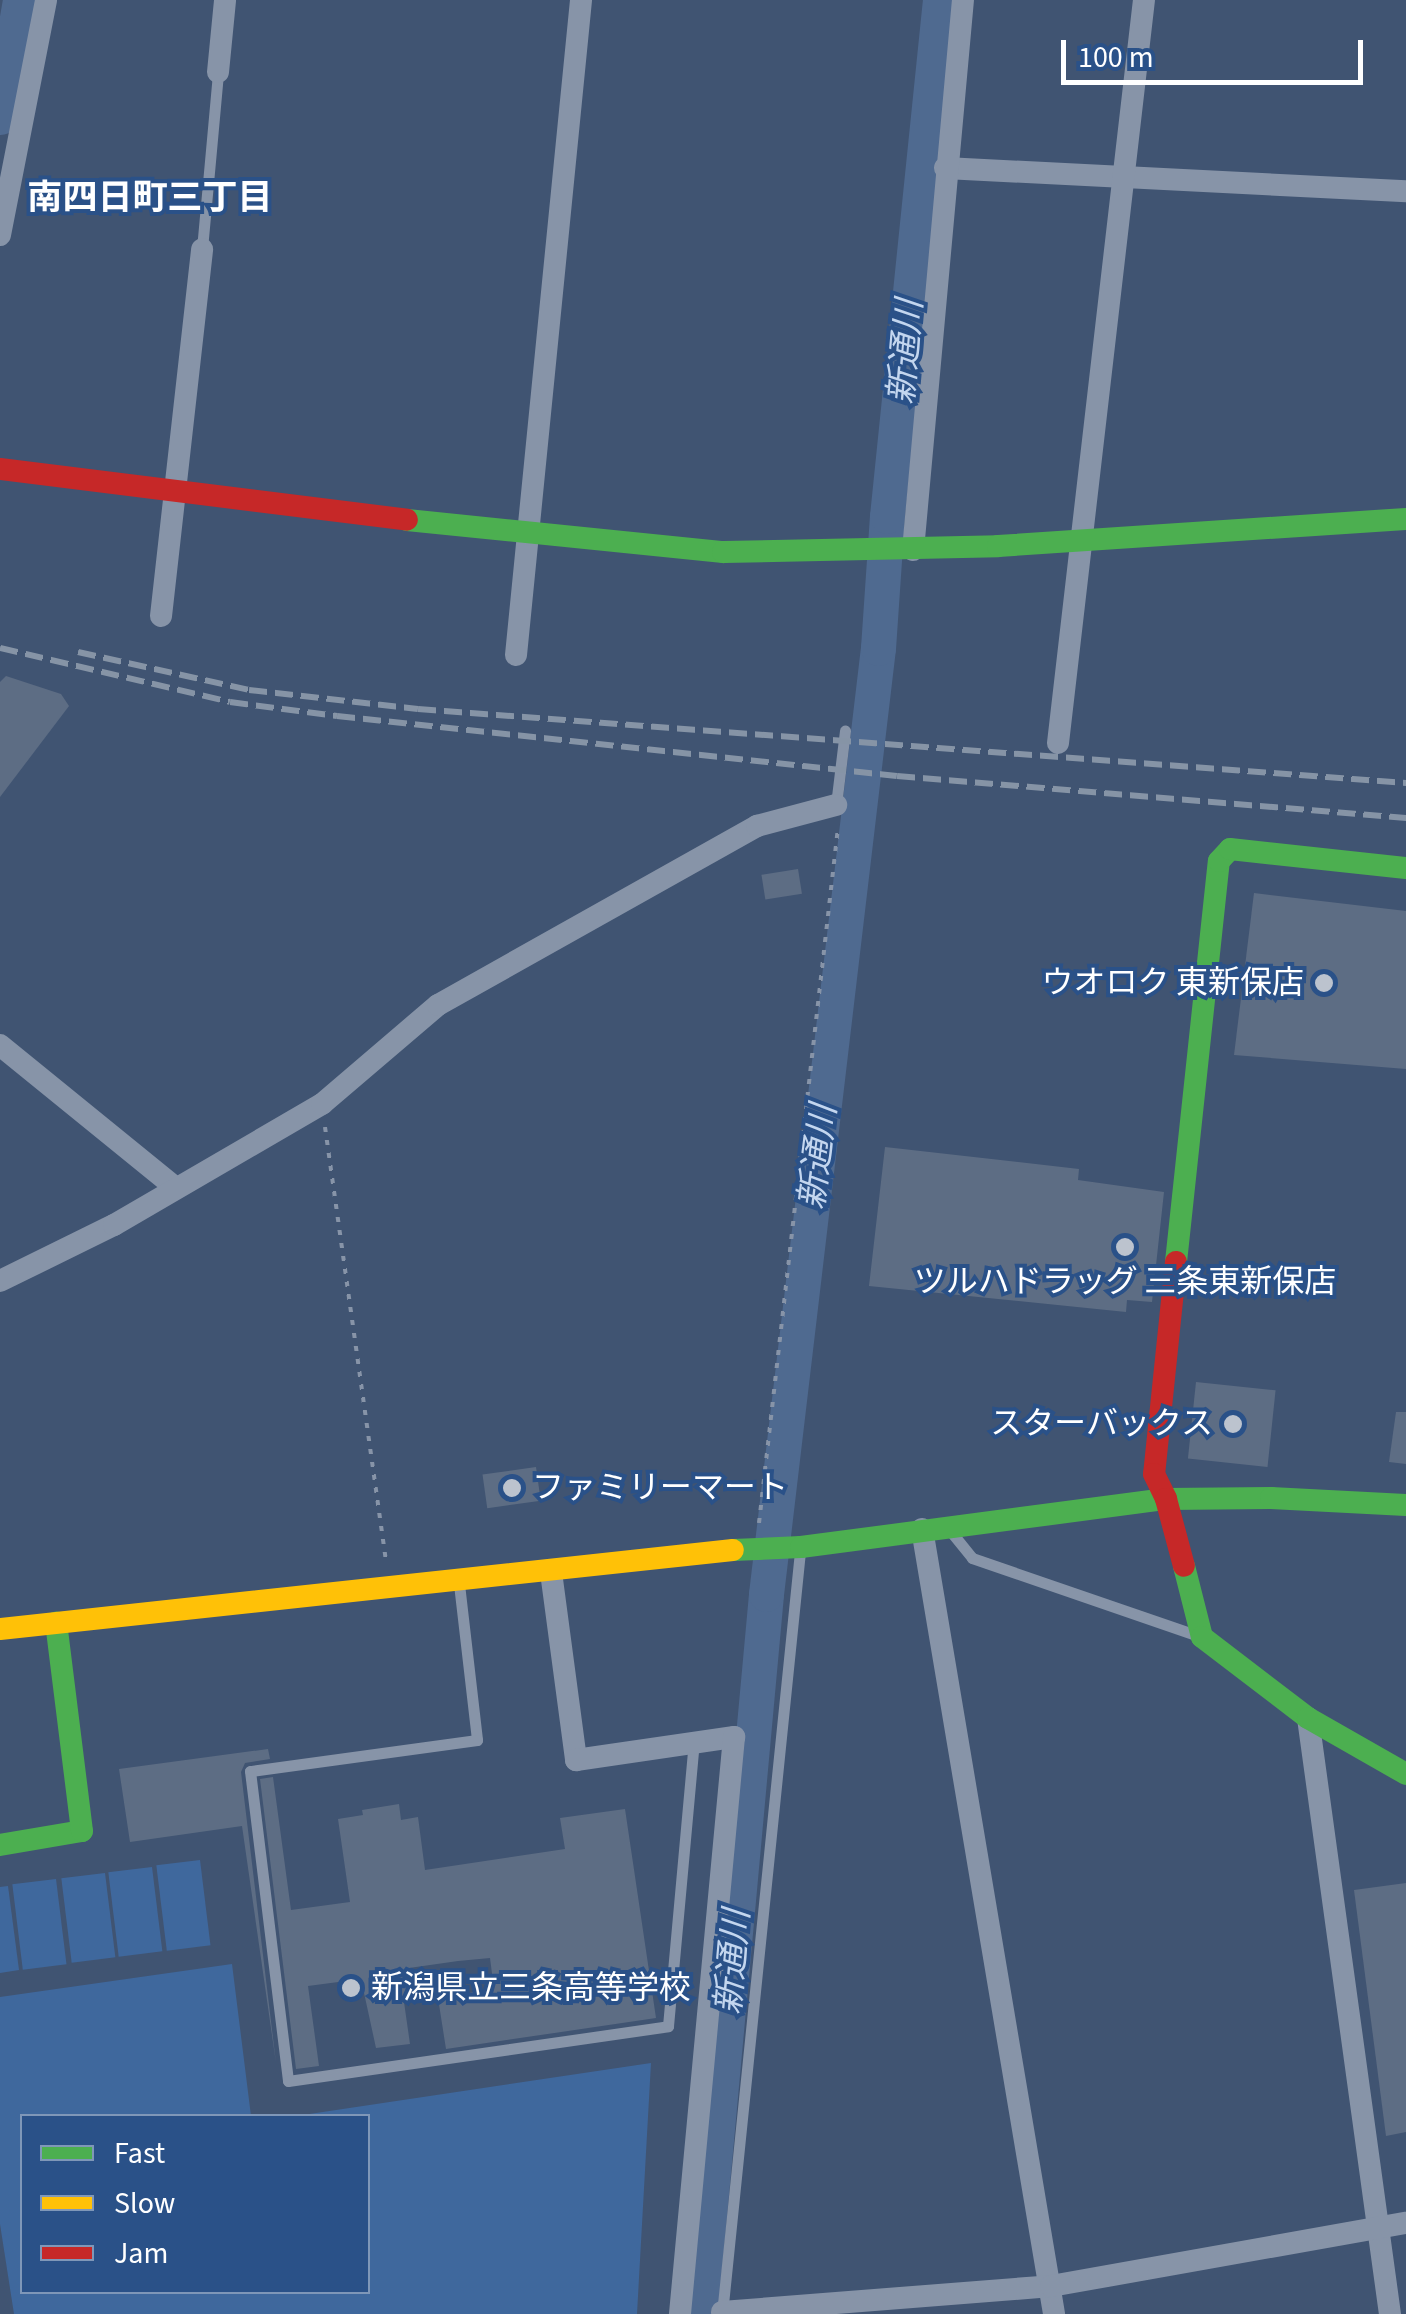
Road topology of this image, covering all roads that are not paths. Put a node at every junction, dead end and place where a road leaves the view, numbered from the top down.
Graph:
1 (46, 0) edge
2 (225, 0) edge
3 (581, 0) edge
4 (963, 0) edge
5 (1144, 0) edge
6 (218, 72) joint
7 (945, 168) junction
8 (1125, 174) junction
9 (1406, 191) edge
10 (0, 236) edge
11 (202, 249) joint
12 (0, 469) edge
13 (175, 492) junction
14 (1406, 519) edge
15 (530, 535) junction
16 (1084, 541) junction
17 (913, 550) junction
18 (161, 616) dead end
19 (516, 656) dead end
20 (845, 731) dead end
21 (1058, 743) dead end
22 (836, 805) joint
23 (1406, 868) edge
24 (0, 1045) edge
25 (176, 1188) junction
26 (0, 1281) edge
27 (1166, 1499) junction
28 (1406, 1505) edge
29 (948, 1528) junction
30 (922, 1529) junction
31 (793, 1547) junction
32 (550, 1572) junction
33 (459, 1581) junction
34 (56, 1623) junction
35 (0, 1629) edge
36 (1202, 1637) junction
37 (1308, 1718) junction
38 (694, 1743) junction
39 (1406, 1774) edge
40 (0, 1845) edge
41 (1406, 2222) edge
42 (1380, 2226) junction
43 (1051, 2286) junction
44 (722, 2313) edge
45 (680, 2314) edge
46 (1054, 2314) edge
47 (1390, 2314) edge

1 - 10 street
2 - 6 street
3 - 15 street
4 - 7 street
5 - 8 street
6 - 11 lane
7 - 8 street
7 - 17 street
8 - 9 street
8 - 16 street
11 - 13 street
12 - 13 street
13 - 15 street
13 - 18 street
14 - 16 street
15 - 17 street
15 - 19 street
16 - 17 street
16 - 21 street
20 - 22 lane
22 - 25 street
23 - 27 street
24 - 25 street
25 - 26 street
27 - 28 street
27 - 29 street
27 - 36 street
29 - 30 street
29 - 36 lane
30 - 31 street
30 - 43 street
31 - 32 street
31 - 44 lane
32 - 33 street
32 - 38 street
33 - 34 street
33 - 38 lane
34 - 35 street
34 - 40 street
36 - 37 street
37 - 39 street
37 - 42 street
38 - 45 street
41 - 42 street
42 - 43 street
42 - 47 street
43 - 44 street
43 - 46 street

